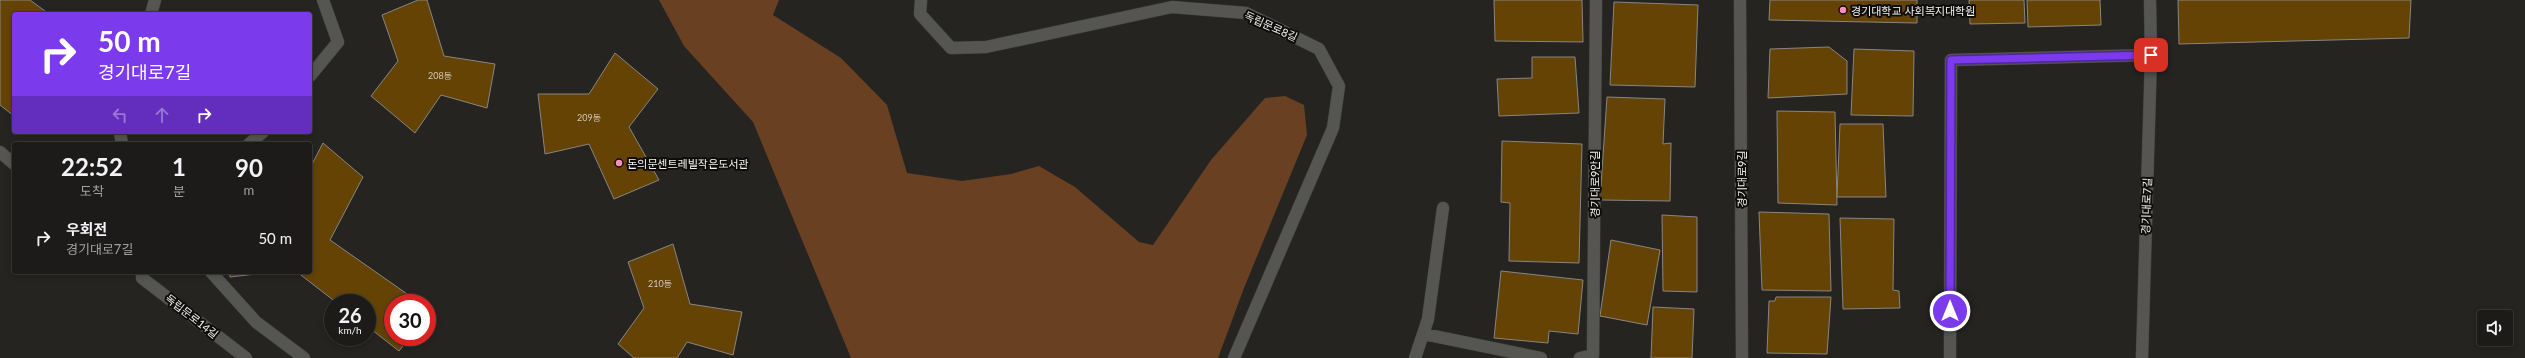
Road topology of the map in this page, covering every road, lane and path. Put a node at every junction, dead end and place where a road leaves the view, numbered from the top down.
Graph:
1 (155, 0) edge
2 (323, 0) edge
3 (921, 0) edge
4 (1596, 0) edge
5 (1740, 0) edge
6 (2150, 0) edge
7 (152, 12) edge
8 (2151, 55) junction
9 (312, 74) edge
10 (261, 134) edge
11 (251, 142) edge
12 (0, 152) edge
13 (12, 162) edge
14 (1443, 208) dead end
15 (142, 274) edge
16 (213, 274) edge
17 (1424, 334) junction
18 (246, 358) edge
19 (304, 358) edge
20 (1234, 358) edge
21 (1415, 358) edge
22 (1541, 358) edge
23 (1580, 358) edge
24 (1742, 358) edge
25 (1950, 358) edge
26 (2142, 358) edge

1 - 7 street
2 - 9 street
3 - 20 street, 독립문로8길
4 - 23 street, 경기대로9안길
5 - 24 street, 경기대로9길
6 - 8 street, 경기대로7길
8 - 25 street
8 - 26 street, 경기대로7길
10 - 11 street
12 - 13 street
14 - 17 street
15 - 18 street, 독립문로14길
16 - 19 street
17 - 21 street
17 - 22 street

